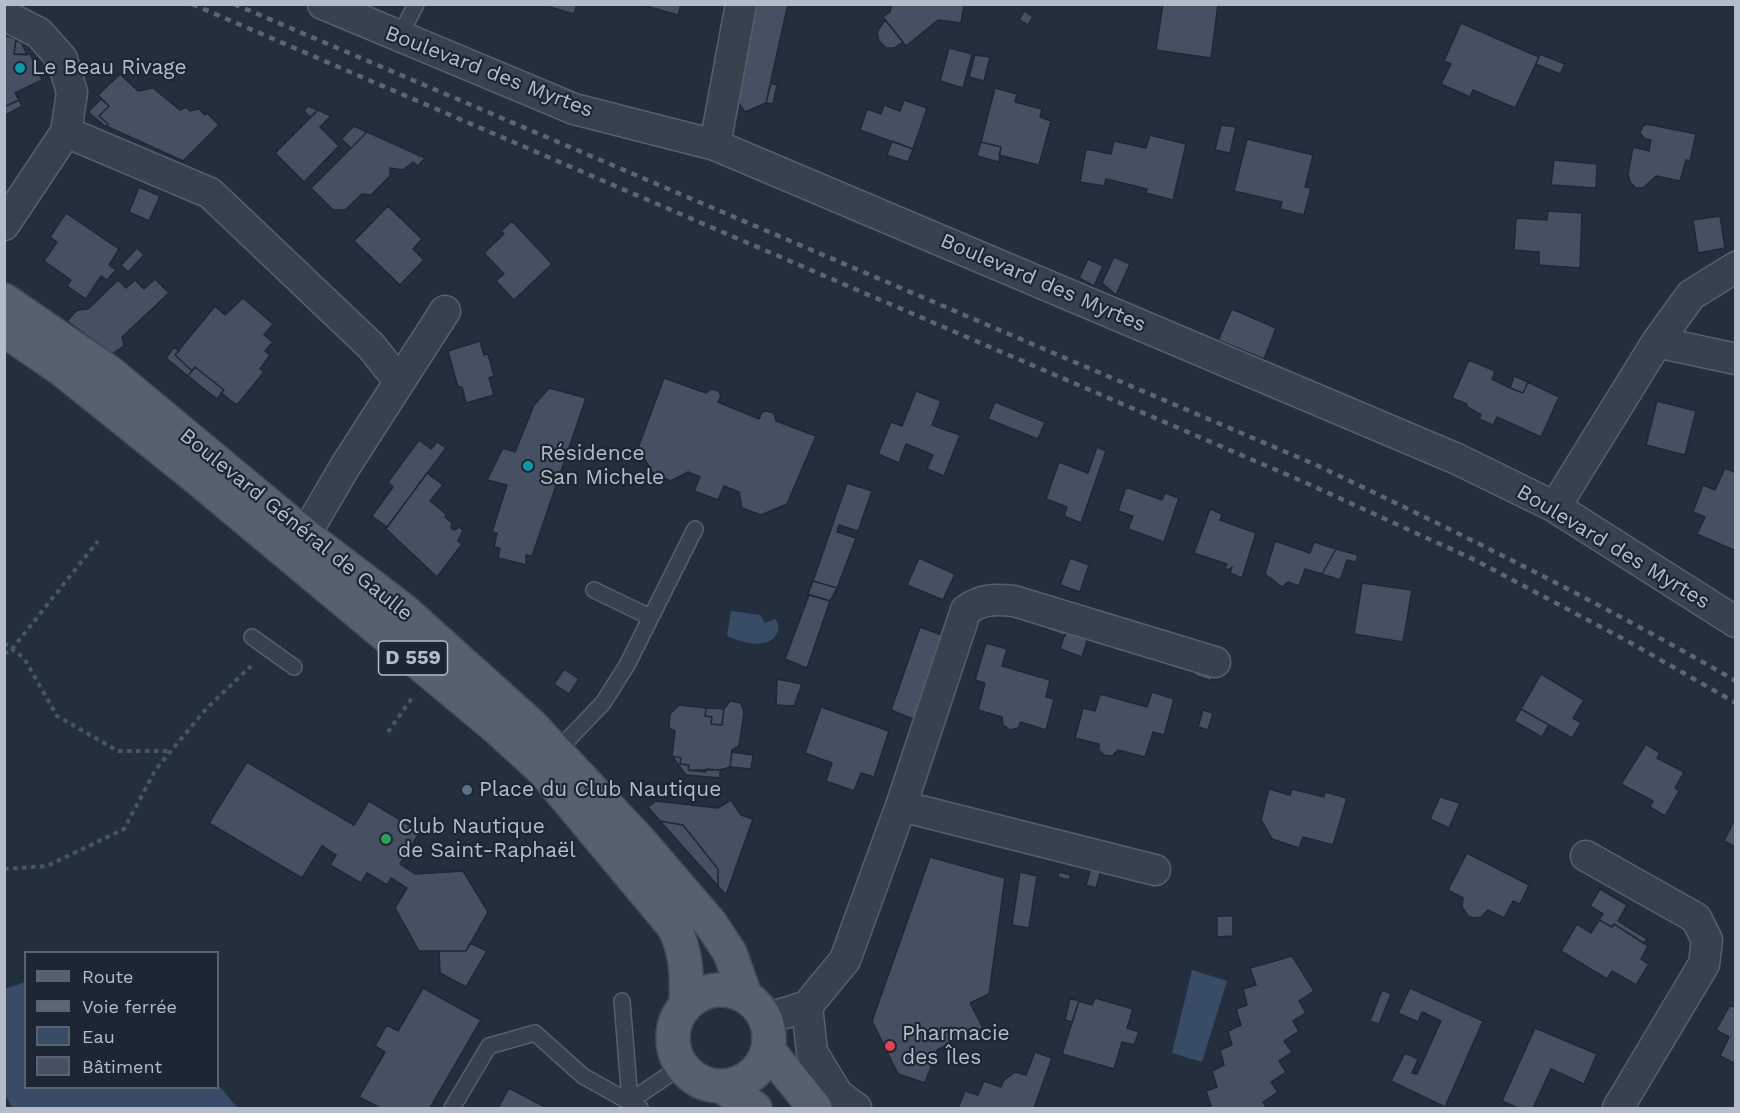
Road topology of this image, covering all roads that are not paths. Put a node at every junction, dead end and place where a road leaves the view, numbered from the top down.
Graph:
1 (323, 4) edge
2 (416, 4) edge
3 (741, 4) edge
4 (4, 15) edge
5 (399, 38) junction
6 (66, 132) junction
7 (715, 145) junction
8 (4, 225) edge
9 (1736, 267) edge
10 (4, 300) edge
11 (445, 311) dead end
12 (4, 330) edge
13 (1657, 342) junction
14 (1736, 359) edge
15 (399, 381) junction
16 (1555, 507) junction
17 (695, 529) dead end
18 (297, 545) junction
19 (594, 590) dead end
20 (650, 617) junction
21 (1736, 622) edge
22 (252, 637) dead end
23 (1215, 662) dead end
24 (294, 667) dead end
25 (556, 752) junction
26 (901, 806) junction
27 (1586, 856) dead end
28 (1155, 870) dead end
29 (622, 1001) dead end
30 (686, 1004) junction
31 (807, 1006) junction
32 (760, 1021) junction
33 (682, 1066) junction
34 (721, 1086) junction
35 (635, 1105) edge
36 (452, 1108) edge
37 (755, 1108) edge
38 (815, 1108) edge
39 (856, 1108) edge
40 (1618, 1108) edge

1 - 5 street, Boulevard des Myrtes
2 - 5 lane
3 - 7 street
4 - 6 street
5 - 7 street, Boulevard des Myrtes
6 - 8 street
6 - 15 street
7 - 16 street, Boulevard des Myrtes
9 - 13 street
10 - 18 main road, Boulevard Général de Gaulle / D 559
11 - 15 street
12 - 18 main road, Boulevard Général de Gaulle / D 559
13 - 14 street
13 - 16 street
15 - 18 street
16 - 21 street, Boulevard des Myrtes
17 - 20 lane
18 - 25 main road, Boulevard Général de Gaulle / D 559
18 - 30 main road, Boulevard Général de Gaulle / D 559
19 - 20 lane
20 - 25 lane
22 - 24 lane
23 - 26 street
25 - 32 main road, Boulevard Général de Gaulle / D 559
26 - 28 street
26 - 31 street
27 - 40 street
29 - 35 lane
30 - 32 main road
30 - 33 main road
31 - 32 street
31 - 39 street
32 - 34 main road
32 - 38 main road, D 559
33 - 34 main road
33 - 35 lane
34 - 37 main road
35 - 36 lane

